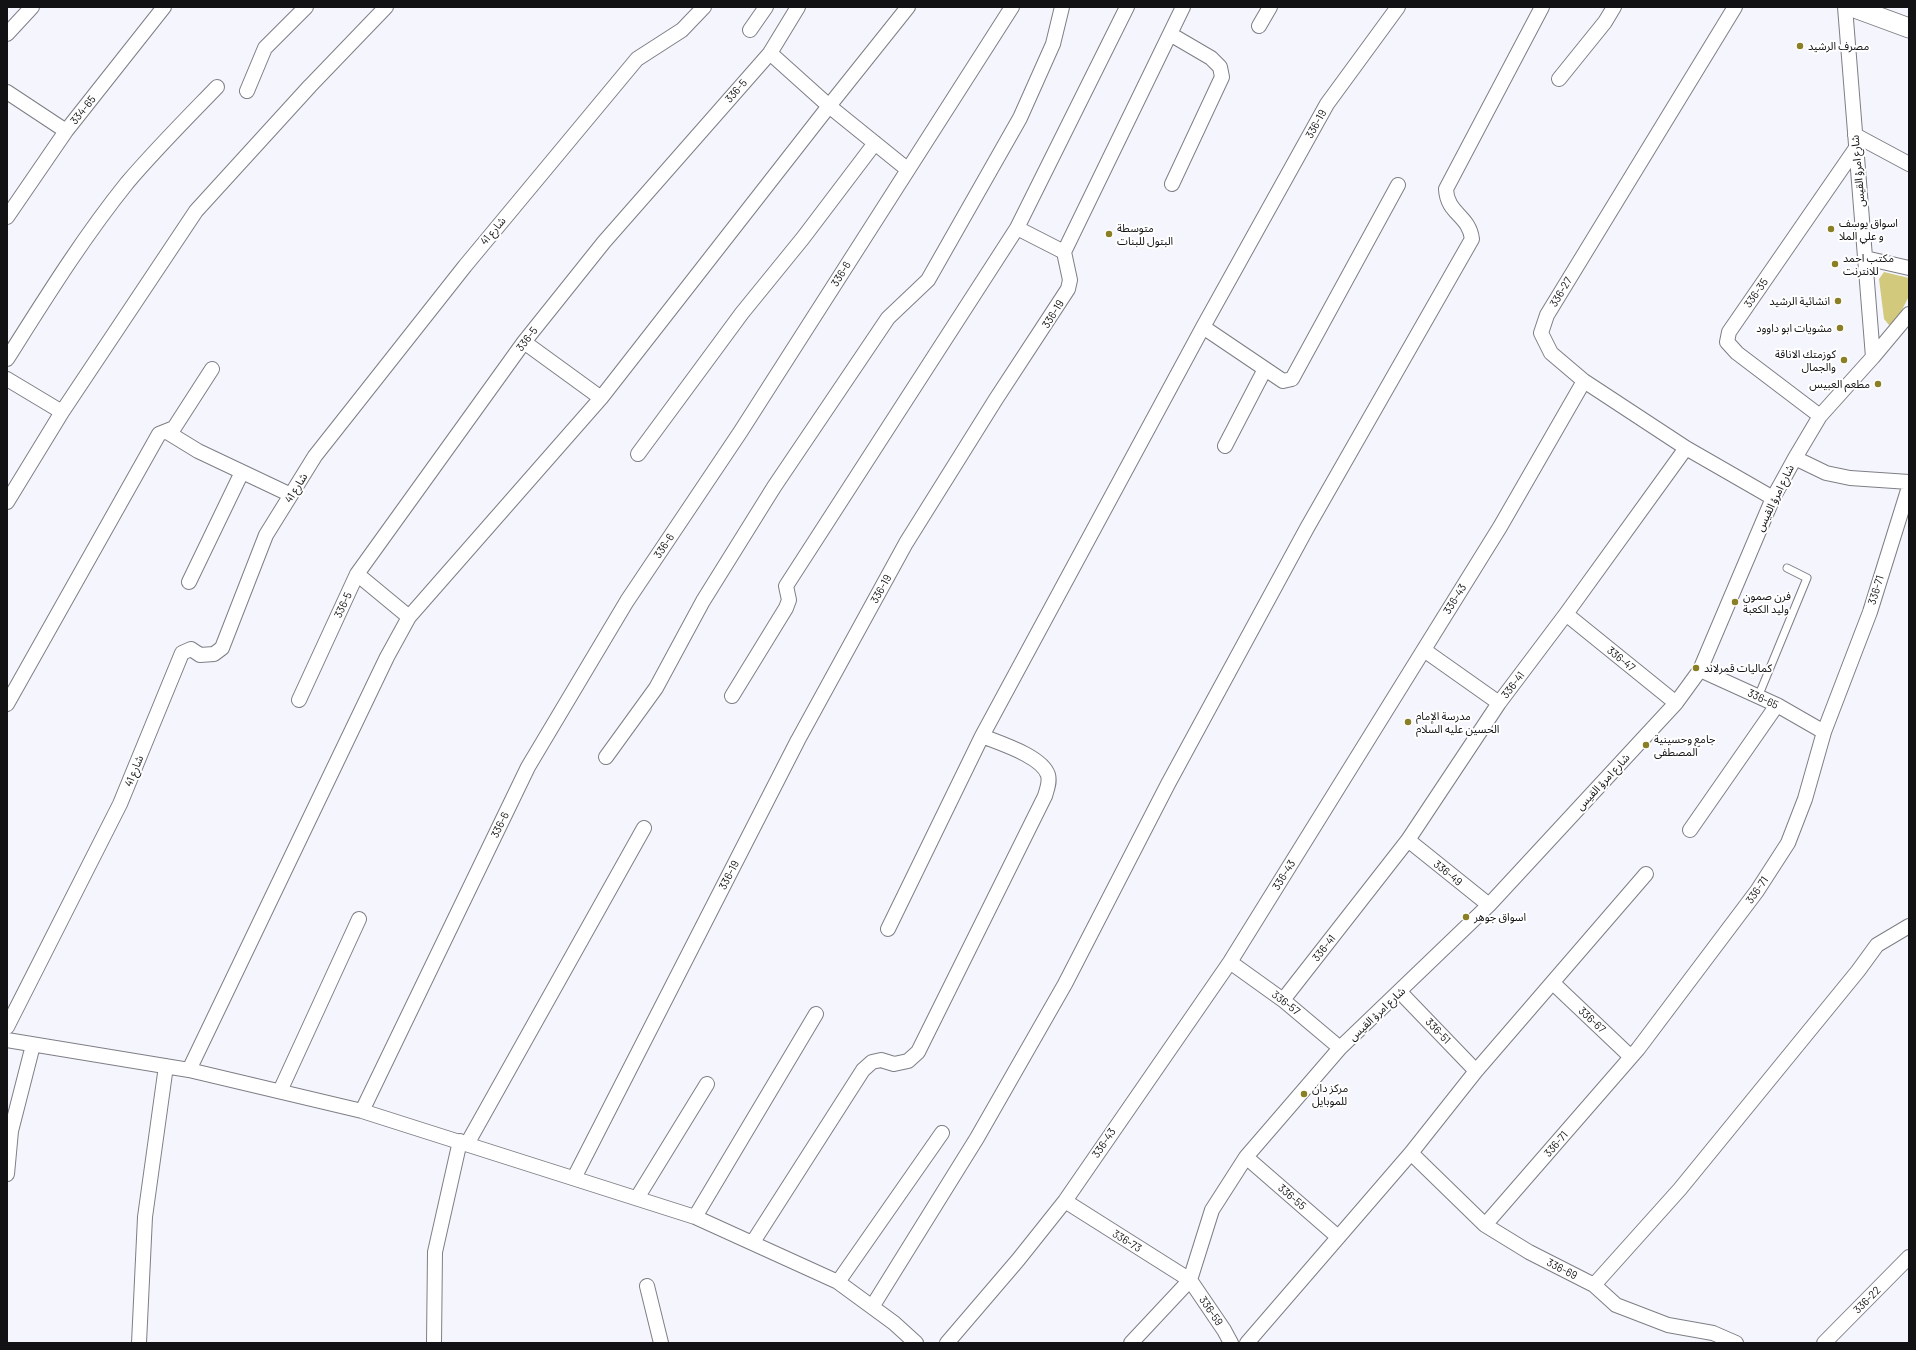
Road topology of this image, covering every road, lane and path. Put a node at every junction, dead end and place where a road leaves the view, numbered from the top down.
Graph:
1 (32, 7) edge
2 (164, 7) edge
3 (306, 7) edge
4 (386, 7) edge
5 (704, 7) edge
6 (766, 7) edge
7 (798, 7) edge
8 (908, 7) edge
9 (1012, 7) edge
10 (1062, 7) edge
11 (1127, 7) edge
12 (1183, 7) edge
13 (1270, 7) edge
14 (1398, 7) edge
15 (1542, 7) edge
16 (1614, 7) edge
17 (1735, 7) edge
18 (1845, 7) edge
19 (1852, 7) edge
20 (1908, 24) edge
21 (1259, 26) dead end
22 (750, 30) dead end
23 (7, 34) edge
24 (1170, 34) junction
25 (770, 53) junction
26 (1559, 79) dead end
27 (217, 87) dead end
28 (247, 91) dead end
29 (7, 92) edge
30 (829, 106) junction
31 (66, 131) junction
32 (1856, 141) junction
33 (875, 143) junction
34 (1909, 164) edge
35 (907, 169) junction
36 (1172, 184) dead end
37 (1398, 185) dead end
38 (7, 217) edge
39 (1017, 228) junction
40 (1064, 252) junction
41 (1865, 258) junction
42 (1909, 268) edge
43 (1909, 314) edge
44 (1203, 327) junction
45 (524, 342) junction
46 (1873, 357) junction
47 (7, 359) edge
48 (212, 369) dead end
49 (1265, 369) junction
50 (7, 379) edge
51 (1584, 381) junction
52 (601, 398) junction
53 (62, 412) junction
54 (1820, 416) junction
55 (167, 432) junction
56 (1225, 446) dead end
57 (1686, 448) junction
58 (638, 454) dead end
59 (1795, 458) junction
60 (242, 472) junction
61 (1909, 482) edge
62 (1909, 487) edge
63 (291, 495) junction
64 (1773, 498) junction
65 (7, 502) edge
66 (1788, 568) dead end
67 (357, 574) junction
68 (189, 582) dead end
69 (1566, 614) junction
70 (408, 617) junction
71 (1424, 650) junction
72 (1700, 670) junction
73 (732, 696) dead end
74 (1758, 697) junction
75 (299, 700) dead end
76 (7, 704) edge
77 (1499, 704) junction
78 (1676, 704) junction
79 (1777, 705) junction
80 (1824, 732) junction
81 (982, 736) junction
82 (606, 758) dead end
83 (644, 828) dead end
84 (1690, 830) dead end
85 (1408, 840) junction
86 (1646, 874) dead end
87 (1488, 905) junction
88 (359, 919) dead end
89 (1909, 926) edge
90 (888, 929) dead end
91 (1230, 962) junction
92 (1553, 983) junction
93 (1400, 992) junction
94 (1283, 1000) junction
95 (816, 1014) dead end
96 (7, 1027) edge
97 (7, 1040) edge
98 (33, 1045) junction
99 (1340, 1048) junction
100 (1631, 1057) junction
101 (166, 1066) junction
102 (189, 1070) junction
103 (1476, 1071) junction
104 (707, 1084) dead end
105 (280, 1091) junction
106 (362, 1111) junction
107 (942, 1133) dead end
108 (464, 1142) junction
109 (1411, 1153) junction
110 (1246, 1157) junction
111 (7, 1174) edge
112 (574, 1178) junction
113 (637, 1198) junction
114 (1065, 1201) junction
115 (696, 1217) junction
116 (1485, 1225) junction
117 (1338, 1237) junction
118 (753, 1242) junction
119 (1909, 1257) edge
120 (1190, 1280) junction
121 (838, 1282) junction
122 (1594, 1285) junction
123 (647, 1286) dead end
124 (872, 1307) junction
125 (139, 1343) edge
126 (434, 1343) edge
127 (661, 1343) edge
128 (916, 1343) edge
129 (947, 1343) edge
130 (1131, 1343) edge
131 (1231, 1343) edge
132 (1247, 1343) edge
133 (1736, 1343) edge
134 (1824, 1343) edge

1 - 23 street
2 - 31 street, 334-65
3 - 28 street
4 - 53 street
5 - 63 street, شارع 41
6 - 22 street
7 - 25 street, 336-5
8 - 30 street
9 - 35 street, 336-6
10 - 82 street
11 - 39 street
12 - 24 street
13 - 21 street
14 - 44 street, 336-19
15 - 124 street
16 - 26 street
17 - 51 street, 336-27
18 - 32 street, شارع امرؤ القيس
19 - 20 street
24 - 36 street
24 - 40 street
25 - 30 street
25 - 45 street, 336-5
27 - 47 street
29 - 31 street
30 - 33 street
30 - 52 street
31 - 38 street, 334-65
32 - 34 street
32 - 41 street, شارع امرؤ القيس
32 - 54 street, 336-35
33 - 35 street
33 - 58 street
35 - 106 street, 336-6
37 - 49 street
39 - 40 street
39 - 73 street
40 - 112 street, 336-19
41 - 42 street
41 - 46 street, شارع امرؤ القيس
43 - 46 street
44 - 49 street
44 - 81 street, 336-19
45 - 52 street
45 - 67 street, 336-5
46 - 54 street, شارع امرؤ القيس
48 - 55 street
49 - 56 street
50 - 53 street
51 - 57 street, 336-27
51 - 71 street, 336-43
52 - 70 street
53 - 65 street
54 - 59 street, شارع امرؤ القيس
55 - 60 street
55 - 76 street
57 - 64 street, 336-27
57 - 69 street, 336-41
59 - 61 street
59 - 64 street, شارع امرؤ القيس
60 - 63 street
60 - 68 street
62 - 80 street, 336-71
63 - 96 street, شارع 41
64 - 72 street, شارع امرؤ القيس
66 - 74 lane
67 - 70 street
67 - 75 street, 336-5
69 - 77 street, 336-41
69 - 78 street, 336-47
70 - 102 street
71 - 77 street
71 - 91 street, 336-43
72 - 74 street, 336-65
72 - 78 street, شارع امرؤ القيس
74 - 79 street, 336-65
77 - 85 street, 336-41
78 - 87 street, شارع امرؤ القيس
79 - 80 street, 336-65
79 - 84 street
80 - 100 street, 336-71
81 - 90 street, 336-19
81 - 118 street
83 - 108 street
85 - 87 street, 336-49
85 - 94 street, 336-41
86 - 92 street
87 - 93 street, شارع امرؤ القيس
88 - 105 street
89 - 122 street
91 - 94 street, 336-57
91 - 114 street, 336-43
92 - 100 street, 336-67
92 - 103 street
93 - 99 street, شارع امرؤ القيس
93 - 103 street, 336-51
94 - 99 street, 336-57
95 - 115 street
97 - 98 street
98 - 101 street
98 - 111 street
99 - 110 street, شارع امرؤ القيس
100 - 116 street, 336-71
101 - 102 street
101 - 125 street
102 - 105 street
103 - 109 street
104 - 113 street
105 - 106 street
106 - 108 street
107 - 121 street
108 - 112 street
108 - 126 street
109 - 116 street, 336-69
109 - 117 street
110 - 117 street, 336-55
110 - 120 street, شارع امرؤ القيس
112 - 113 street
113 - 115 street
114 - 120 street, 336-73
114 - 129 street, 336-43
115 - 118 street
116 - 122 street, 336-69
117 - 132 street
118 - 121 street
119 - 134 street, 336-22
120 - 130 street, شارع امرؤ القيس
120 - 131 street, 336-59
121 - 124 street
122 - 133 street, 336-69
123 - 127 street
124 - 128 street

